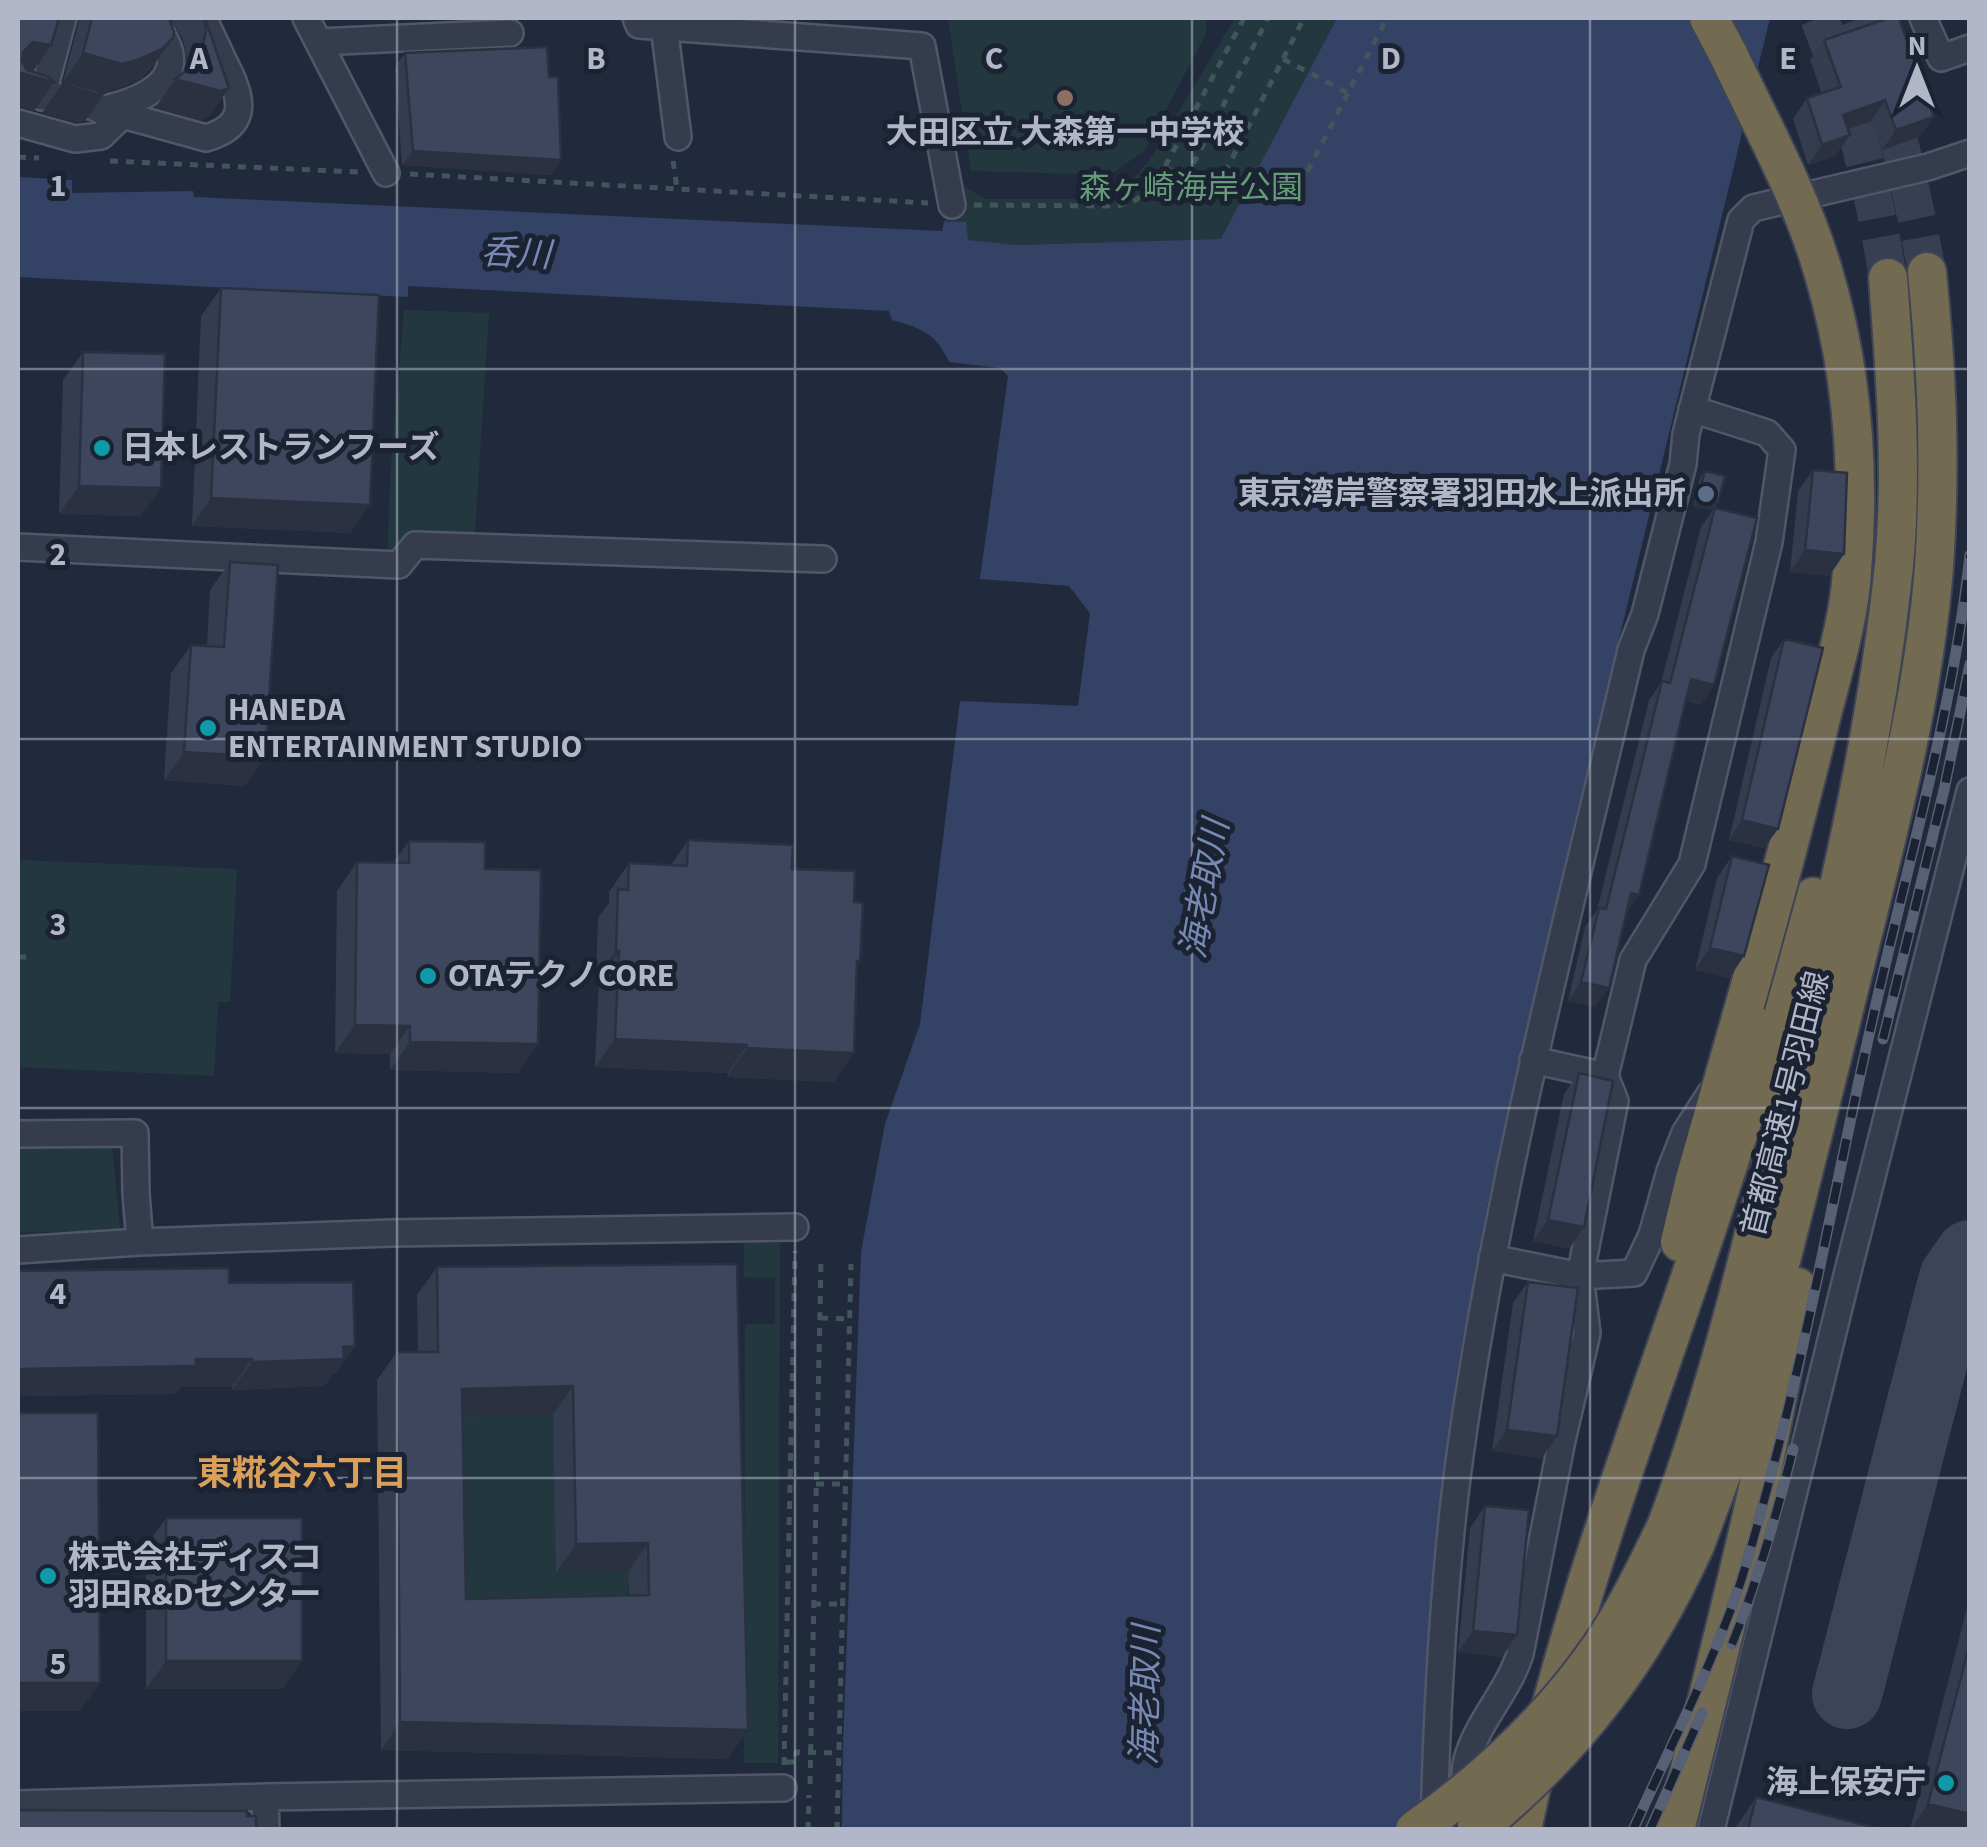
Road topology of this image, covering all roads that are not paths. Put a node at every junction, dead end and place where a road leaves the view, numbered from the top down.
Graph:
1 (63, 18) edge
2 (142, 18) edge
3 (203, 18) edge
4 (306, 18) edge
5 (636, 18) edge
6 (1708, 18) edge
7 (1923, 18) edge
8 (664, 26) junction
9 (510, 33) dead end
10 (318, 42) junction
11 (1970, 48) edge
12 (26, 91) edge
13 (146, 94) junction
14 (18, 122) edge
15 (678, 136) dead end
16 (1970, 154) edge
17 (386, 173) road end
18 (952, 205) road end
19 (1927, 272) tunnel mouth
20 (1888, 278) tunnel mouth
21 (1692, 410) junction
22 (18, 547) edge
23 (823, 559) dead end
24 (1883, 650) junction
25 (1970, 791) edge
26 (1834, 1052) junction
27 (1533, 1060) junction
28 (1726, 1070) junction
29 (1605, 1076) junction
30 (18, 1134) edge
31 (796, 1227) road end
32 (140, 1232) junction
33 (18, 1250) edge
34 (1492, 1258) junction
35 (1580, 1276) junction
36 (1631, 1449) junction
37 (1681, 1536) junction
38 (783, 1788) road end
39 (265, 1796) junction
40 (18, 1804) edge
41 (266, 1830) edge
42 (1415, 1830) edge
43 (1434, 1830) edge
44 (1461, 1830) edge
45 (1476, 1830) edge
46 (1522, 1830) edge
47 (1675, 1830) edge
48 (1711, 1830) edge

1 - 12 street
2 - 13 street
3 - 12 street
4 - 10 street
5 - 8 street
6 - 28 highway, bridge
7 - 11 street
8 - 15 street
8 - 18 street
9 - 10 street
10 - 17 street
12 - 13 street
13 - 14 street
16 - 21 street
19 - 26 highway, 首都高速1号羽田線
20 - 24 highway, 首都高速1号羽田線
21 - 27 street
21 - 29 street
22 - 23 street
24 - 36 highway
24 - 37 highway, 首都高速1号羽田線
25 - 48 street
26 - 37 highway, 首都高速1号羽田線
26 - 47 highway
27 - 29 street
27 - 34 street
28 - 35 street
28 - 36 highway
29 - 35 street
30 - 32 street
31 - 32 street
32 - 33 street
34 - 35 street
34 - 43 street
35 - 44 street
36 - 46 highway
37 - 42 highway, 首都高速1号羽田線, bridge
37 - 45 highway, 首都高速1号羽田線, bridge
38 - 39 street
39 - 40 street
39 - 41 street

